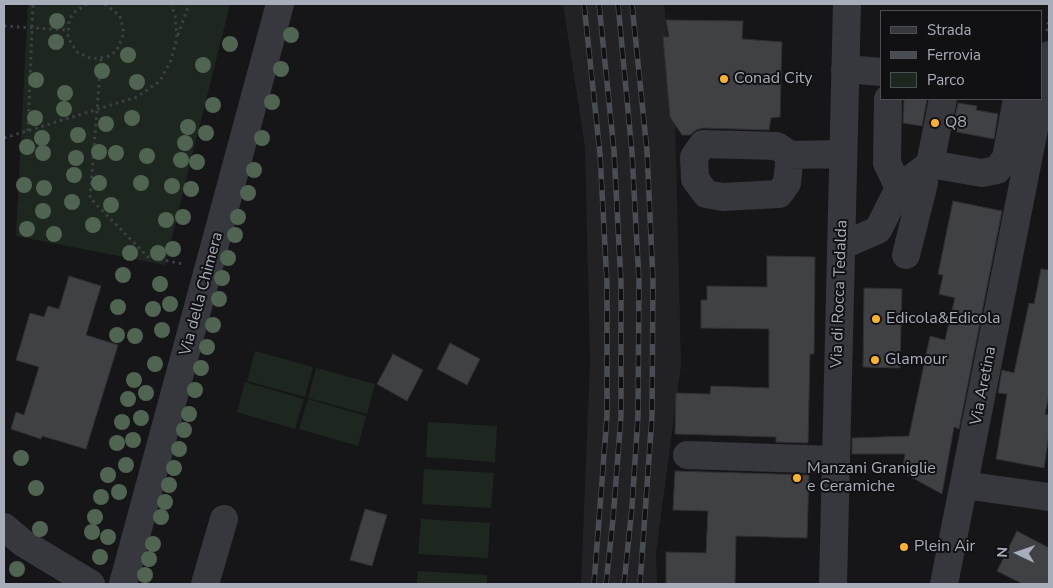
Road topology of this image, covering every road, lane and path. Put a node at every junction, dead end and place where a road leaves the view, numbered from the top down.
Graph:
1 (34, 4) edge
2 (87, 4) edge
3 (105, 4) edge
4 (171, 4) edge
5 (189, 4) edge
6 (280, 4) edge
7 (846, 4) edge
8 (4, 26) edge
9 (32, 28) junction
10 (67, 30) junction
11 (176, 38) junction
12 (1049, 56) edge
13 (101, 59) junction
14 (845, 69) junction
15 (880, 72) edge
16 (1043, 87) edge
17 (888, 100) edge
18 (943, 100) edge
19 (1017, 100) edge
20 (1040, 100) edge
21 (97, 110) junction
22 (28, 131) junction
23 (4, 138) edge
24 (790, 154) dead end
25 (843, 154) junction
26 (925, 168) junction
27 (899, 188) junction
28 (841, 246) junction
29 (906, 255) dead end
30 (208, 268) junction
31 (687, 455) dead end
32 (835, 460) junction
33 (964, 485) junction
34 (1049, 497) edge
35 (224, 519) dead end
36 (4, 527) edge
37 (950, 582) edge
38 (91, 584) edge
39 (123, 584) edge
40 (204, 584) edge
41 (833, 584) edge

1 - 9 path
2 - 10 path
3 - 13 path
4 - 11 path
5 - 11 path
6 - 30 street, Via della Chimera
7 - 14 street, Via di Rocca Tedalda
8 - 9 path
9 - 10 path
9 - 22 path
10 - 13 path
11 - 21 path
12 - 16 street
13 - 21 path
14 - 15 street
14 - 25 street, Via di Rocca Tedalda
17 - 27 street
18 - 26 street
19 - 26 street
20 - 33 street, Via Aretina
21 - 22 path
21 - 30 path
22 - 23 path
24 - 25 street
25 - 28 street, Via di Rocca Tedalda
26 - 27 street
26 - 29 street
27 - 28 street
28 - 32 street, Via di Rocca Tedalda
30 - 39 street, Via della Chimera
31 - 32 street
32 - 41 street, Via di Rocca Tedalda
33 - 34 street
33 - 37 street, Via Aretina
35 - 40 street
36 - 38 street

